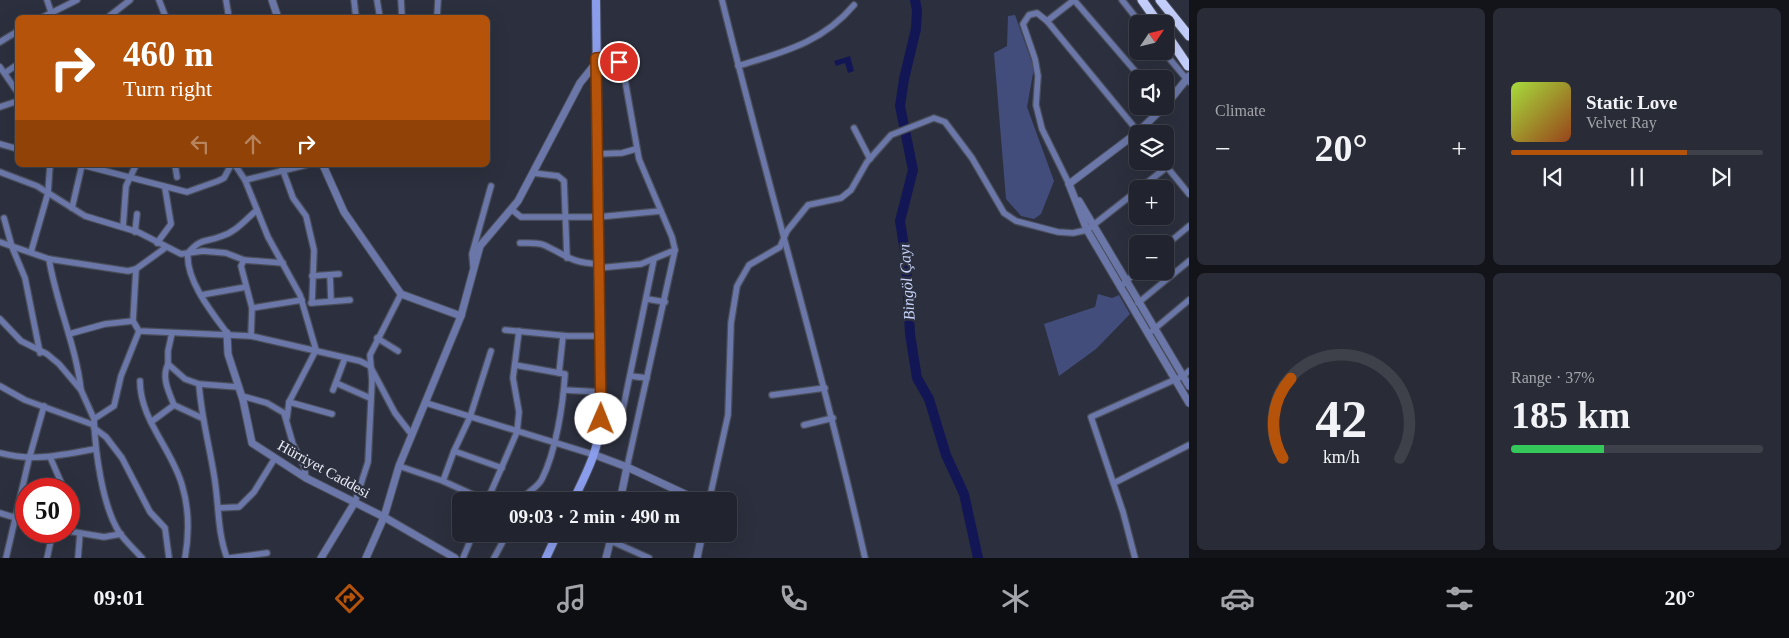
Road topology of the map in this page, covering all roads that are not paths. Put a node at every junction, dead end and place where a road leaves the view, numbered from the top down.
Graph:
1 (47, 0) edge
2 (77, 0) edge
3 (159, 0) edge
4 (226, 0) edge
5 (272, 0) edge
6 (354, 0) edge
7 (377, 0) edge
8 (401, 0) edge
9 (438, 0) edge
10 (596, 0) edge
11 (722, 0) edge
12 (1074, 0) edge
13 (1122, 0) edge
14 (1142, 0) edge
15 (1160, 0) edge
16 (127, 1) edge
17 (854, 5) dead end
18 (51, 12) junction
19 (46, 15) edge
20 (111, 15) edge
21 (165, 15) edge
22 (228, 15) edge
23 (277, 15) edge
24 (356, 15) edge
25 (380, 15) edge
26 (402, 15) edge
27 (437, 15) edge
28 (1134, 15) edge
29 (1153, 15) edge
30 (1047, 21) junction
31 (15, 33) edge
32 (1189, 36) edge
33 (0, 42) edge
34 (1174, 48) edge
35 (1174, 60) edge
36 (596, 61) junction
37 (15, 66) edge
38 (738, 66) junction
39 (0, 67) edge
40 (1134, 70) edge
41 (1188, 72) edge
42 (5, 73) junction
43 (15, 88) edge
44 (1174, 92) edge
45 (15, 102) edge
46 (0, 106) edge
47 (1156, 115) edge
48 (1132, 125) edge
49 (1146, 125) edge
50 (854, 128) dead end
51 (1129, 140) edge
52 (0, 144) edge
53 (15, 148) edge
54 (636, 149) junction
55 (597, 154) junction
56 (870, 159) junction
57 (50, 167) edge
58 (82, 167) edge
59 (90, 167) edge
60 (135, 167) edge
61 (175, 167) edge
62 (229, 167) edge
63 (236, 167) edge
64 (324, 167) edge
65 (282, 168) edge
66 (1163, 170) edge
67 (1169, 170) edge
68 (0, 172) edge
69 (533, 173) junction
70 (177, 177) dead end
71 (131, 178) junction
72 (245, 180) junction
73 (1151, 180) edge
74 (1069, 184) junction
75 (491, 186) dead end
76 (165, 188) junction
77 (48, 193) junction
78 (1189, 194) edge
79 (1129, 197) edge
80 (72, 208) junction
81 (257, 210) junction
82 (511, 210) junction
83 (661, 212) junction
84 (137, 214) dead end
85 (565, 217) junction
86 (598, 217) junction
87 (4, 218) dead end
88 (1189, 226) edge
89 (123, 227) junction
90 (1090, 228) junction
91 (135, 232) junction
92 (1174, 238) edge
93 (0, 242) edge
94 (520, 242) dead end
95 (784, 242) junction
96 (157, 243) junction
97 (12, 247) junction
98 (165, 248) junction
99 (675, 250) junction
100 (31, 252) junction
101 (188, 253) junction
102 (567, 258) junction
103 (49, 259) junction
104 (654, 259) junction
105 (244, 260) junction
106 (1189, 261) edge
107 (283, 263) junction
108 (473, 266) junction
109 (598, 266) junction
110 (136, 269) junction
111 (339, 274) dead end
112 (330, 275) junction
113 (312, 276) junction
114 (1129, 278) edge
115 (1126, 280) junction
116 (246, 287) junction
117 (1120, 287) junction
118 (400, 294) junction
119 (201, 295) junction
120 (647, 299) junction
121 (350, 300) dead end
122 (1189, 300) edge
123 (303, 302) junction
124 (331, 302) junction
125 (664, 302) junction
126 (312, 303) junction
127 (1138, 303) junction
128 (252, 308) junction
129 (461, 316) junction
130 (0, 319) edge
131 (134, 321) junction
132 (506, 330) dead end
133 (139, 331) junction
134 (519, 331) junction
135 (1151, 332) junction
136 (172, 333) junction
137 (226, 333) junction
138 (69, 334) junction
139 (251, 336) junction
140 (563, 336) junction
141 (601, 336) junction
142 (378, 338) junction
143 (316, 350) junction
144 (491, 350) dead end
145 (398, 351) dead end
146 (40, 352) junction
147 (345, 358) junction
148 (168, 364) junction
149 (515, 365) junction
150 (370, 366) junction
151 (559, 372) junction
152 (630, 376) junction
153 (1183, 376) edge
154 (647, 378) junction
155 (140, 381) dead end
156 (336, 383) junction
157 (199, 384) junction
158 (0, 386) edge
159 (1189, 386) edge
160 (238, 387) junction
161 (825, 388) junction
162 (81, 390) junction
163 (333, 390) dead end
164 (564, 390) junction
165 (602, 392) junction
166 (242, 396) junction
167 (772, 396) dead end
168 (370, 398) junction
169 (289, 402) junction
170 (426, 403) junction
171 (1189, 403) edge
172 (174, 405) junction
173 (44, 406) junction
174 (332, 414) dead end
175 (470, 417) junction
176 (202, 418) junction
177 (287, 418) junction
178 (833, 418) junction
179 (151, 422) junction
180 (620, 423) dead end
181 (94, 424) junction
182 (804, 425) dead end
183 (517, 432) junction
184 (412, 435) junction
185 (554, 442) junction
186 (1189, 445) edge
187 (95, 448) junction
188 (454, 451) junction
189 (0, 453) edge
190 (595, 455) junction
191 (50, 457) junction
192 (275, 458) junction
193 (29, 459) junction
194 (399, 466) junction
195 (627, 467) junction
196 (502, 468) junction
197 (25, 478) edge
198 (59, 478) edge
199 (306, 478) junction
200 (443, 481) junction
201 (1114, 483) junction
202 (467, 492) edge
203 (491, 492) edge
204 (529, 492) edge
205 (577, 492) edge
206 (622, 492) edge
207 (681, 492) edge
208 (711, 492) edge
209 (355, 502) junction
210 (218, 508) junction
211 (0, 513) edge
212 (15, 517) edge
213 (384, 517) junction
214 (15, 525) edge
215 (80, 533) edge
216 (121, 534) junction
217 (470, 542) edge
218 (503, 542) edge
219 (552, 542) edge
220 (611, 542) edge
221 (621, 542) edge
222 (700, 542) edge
223 (50, 543) edge
224 (79, 543) edge
225 (267, 553) dead end
226 (6, 558) edge
227 (47, 558) edge
228 (78, 558) edge
229 (142, 558) edge
230 (170, 558) edge
231 (185, 558) edge
232 (229, 558) edge
233 (321, 558) edge
234 (366, 558) edge
235 (455, 558) edge
236 (463, 558) edge
237 (494, 558) edge
238 (546, 558) edge
239 (606, 558) edge
240 (650, 558) edge
241 (696, 558) edge
242 (866, 558) edge
243 (1135, 558) edge

1 - 18 street
2 - 18 street
3 - 21 street
4 - 22 street
5 - 23 street
6 - 24 street
7 - 25 street
8 - 26 street
9 - 27 street
10 - 36 main road
11 - 38 street
12 - 30 street
12 - 40 street
13 - 28 street
14 - 29 highway
15 - 32 highway
16 - 20 street
17 - 38 street
18 - 19 street
30 - 48 street
30 - 74 street
31 - 33 street
34 - 41 highway
35 - 41 street
36 - 54 street
36 - 55 main road
36 - 69 street
37 - 42 street
38 - 95 street
39 - 42 street
41 - 44 street
42 - 43 street
45 - 46 street
47 - 49 street
50 - 56 street
51 - 74 street
52 - 53 street
54 - 55 street
54 - 83 street
55 - 86 main road
56 - 90 street
56 - 95 street
57 - 77 street
58 - 80 street
59 - 71 street
60 - 71 street
61 - 70 street
62 - 76 street
63 - 72 street
64 - 118 street
65 - 72 street
65 - 113 street
66 - 73 street
67 - 78 street
68 - 77 street
69 - 82 street
69 - 85 street
71 - 76 street
71 - 89 street
72 - 81 street
74 - 90 street
75 - 108 street
76 - 96 street
77 - 80 street
77 - 100 street
79 - 90 street
80 - 89 street
81 - 101 street
81 - 107 street
82 - 85 street
82 - 108 street
83 - 86 street
83 - 99 street
84 - 91 street
85 - 86 street
85 - 102 street
86 - 109 main road
87 - 97 street
88 - 92 street
89 - 91 street
90 - 115 street
90 - 117 street
91 - 96 street
93 - 97 street
94 - 102 street
95 - 161 street
95 - 208 street
96 - 98 street
97 - 100 street
97 - 146 street
98 - 101 street
98 - 110 street
99 - 104 street
99 - 125 street
100 - 103 street
101 - 105 street
101 - 119 street
102 - 109 street
103 - 110 street
103 - 138 street
104 - 109 street
104 - 120 street
105 - 107 street
105 - 116 street
106 - 127 street
107 - 123 street
108 - 129 street
109 - 141 main road
110 - 131 street
111 - 112 street
112 - 113 street
112 - 124 street
113 - 126 street
114 - 115 street
115 - 117 street
115 - 127 street
116 - 119 street
116 - 128 street
117 - 135 street
118 - 129 street
118 - 142 street
119 - 137 street
120 - 125 street
120 - 152 street
121 - 124 street
122 - 135 street
123 - 126 street
123 - 128 street
123 - 143 street
124 - 126 street
125 - 154 street
127 - 135 street
128 - 139 street
129 - 170 street
130 - 146 street
131 - 133 street
131 - 138 street
132 - 134 street
133 - 136 street
133 - 181 street
134 - 140 street
134 - 149 street
135 - 153 street
136 - 137 street
136 - 148 street
137 - 139 street
137 - 160 street, Hürriyet Caddesi
138 - 162 street
139 - 143 street
140 - 141 street
140 - 151 street
141 - 165 main road
142 - 145 street
142 - 150 street
143 - 147 street
143 - 169 street
144 - 175 street
146 - 162 street
147 - 150 street
147 - 156 street
148 - 157 street
148 - 172 street
149 - 151 street
149 - 183 street
150 - 168 street
150 - 184 street
151 - 164 street
152 - 154 street
152 - 180 street
153 - 159 street
153 - 171 street
153 - 201 street
154 - 195 street
155 - 179 street
156 - 163 street
156 - 168 street
157 - 160 street
157 - 176 street
158 - 173 street
160 - 166 street, Hürriyet Caddesi
161 - 167 street
161 - 178 street
162 - 181 street
164 - 165 street
164 - 185 street
165 - 190 main road
166 - 177 street
166 - 192 street, Hürriyet Caddesi
168 - 209 street
169 - 174 street
169 - 177 street
170 - 175 street
170 - 184 street
172 - 176 street
172 - 179 street
173 - 181 street
173 - 193 street
175 - 183 street
175 - 188 street
176 - 210 street
177 - 199 street
178 - 182 street
178 - 242 street
179 - 231 street
181 - 187 street
181 - 230 street
183 - 185 street
183 - 196 street
184 - 194 street
185 - 190 street
185 - 204 street
186 - 201 street
187 - 191 street
187 - 216 street
188 - 196 street
188 - 200 street
189 - 193 street
190 - 195 street
190 - 205 main road
191 - 193 street
191 - 198 street
192 - 199 street, Hürriyet Caddesi
192 - 210 street
193 - 197 street
194 - 200 street
194 - 213 street
195 - 206 street
195 - 207 street
196 - 203 street
199 - 209 street, Hürriyet Caddesi
200 - 202 street
201 - 243 street
209 - 213 street, Hürriyet Caddesi
209 - 233 street
210 - 232 street
211 - 212 street
213 - 234 street
213 - 235 street, Hürriyet Caddesi
214 - 226 street
215 - 216 street
216 - 229 street
217 - 236 street
218 - 237 street
219 - 238 main road
220 - 239 street
221 - 240 street
222 - 241 street
223 - 227 street
224 - 228 street
225 - 232 street

